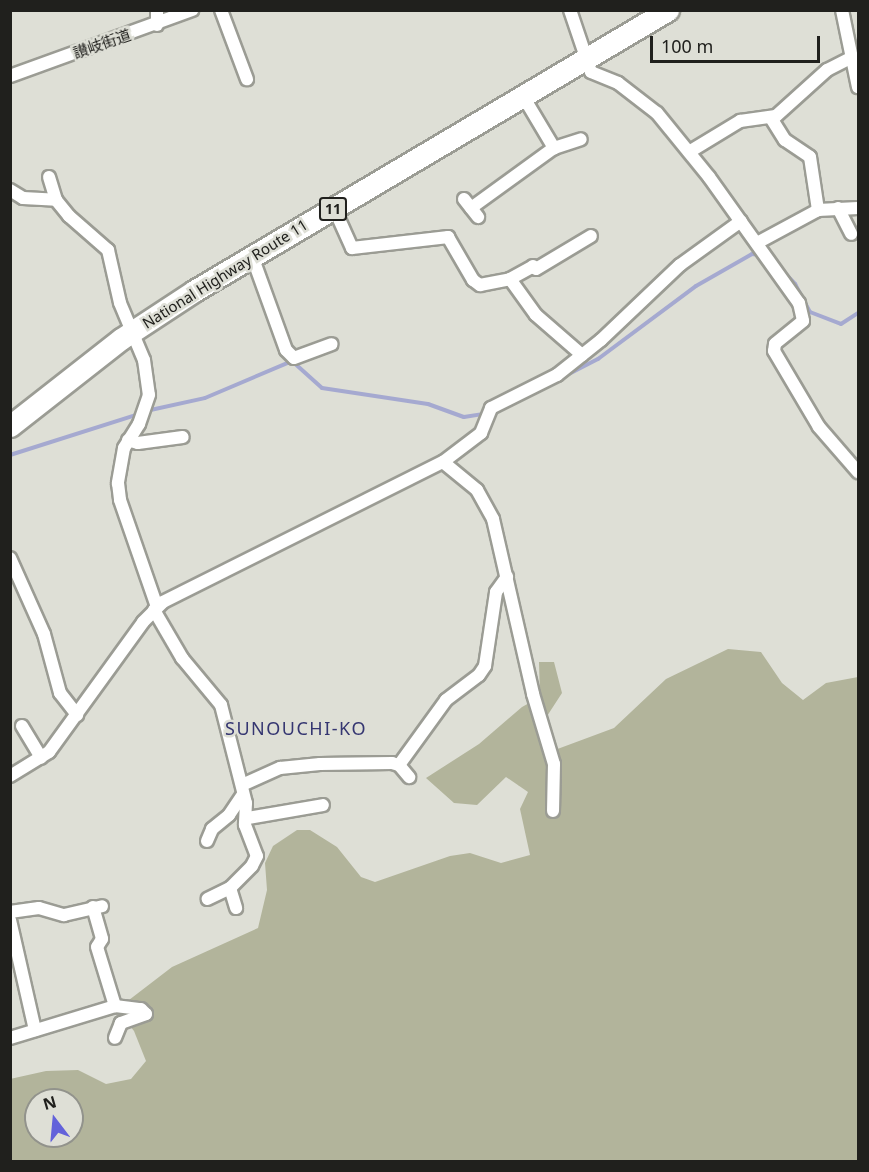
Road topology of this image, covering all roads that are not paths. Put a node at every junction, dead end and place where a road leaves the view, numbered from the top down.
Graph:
1 (158, 10) edge
2 (192, 10) edge
3 (221, 10) edge
4 (570, 10) edge
5 (668, 10) edge
6 (842, 10) edge
7 (858, 14) edge
8 (847, 24) junction
9 (157, 25) junction
10 (851, 58) junction
11 (585, 60) junction
12 (10, 76) edge
13 (248, 80) dead end
14 (858, 87) edge
15 (523, 96) junction
16 (771, 118) junction
17 (582, 140) dead end
18 (554, 148) junction
19 (689, 152) junction
20 (49, 177) dead end
21 (10, 190) edge
22 (56, 200) junction
23 (334, 208) junction
24 (471, 208) dead end
25 (838, 208) junction
26 (858, 208) edge
27 (818, 210) junction
28 (741, 221) junction
29 (851, 234) dead end
30 (591, 236) dead end
31 (757, 243) junction
32 (252, 256) junction
33 (510, 279) junction
34 (132, 331) junction
35 (332, 344) dead end
36 (582, 355) junction
37 (10, 426) edge
38 (183, 437) dead end
39 (128, 440) junction
40 (443, 462) junction
41 (858, 471) edge
42 (10, 558) edge
43 (507, 577) junction
44 (16, 590) edge
45 (155, 608) junction
46 (77, 716) junction
47 (22, 726) dead end
48 (41, 758) junction
49 (399, 765) junction
50 (10, 776) edge
51 (409, 777) dead end
52 (242, 789) junction
53 (323, 805) dead end
54 (553, 811) dead end
55 (248, 818) junction
56 (207, 841) dead end
57 (230, 888) junction
58 (207, 899) dead end
59 (236, 908) dead end
60 (10, 912) edge
61 (10, 920) edge
62 (116, 1006) junction
63 (35, 1030) junction
64 (10, 1038) edge
65 (115, 1038) dead end

1 - 9 street
2 - 9 street, 讃岐街道
3 - 13 street
4 - 11 street
5 - 11 highway, National Highway Route 11 / 11
6 - 8 street
7 - 8 street
8 - 10 street
9 - 12 street, 讃岐街道
10 - 14 street
10 - 16 street
11 - 15 highway, National Highway Route 11 / 11
11 - 19 street
15 - 18 street
15 - 23 highway, National Highway Route 11 / 11
16 - 19 street
16 - 27 street
17 - 18 street
18 - 24 street
19 - 28 street
20 - 22 street
21 - 22 street
22 - 34 street
23 - 32 highway, National Highway Route 11 / 11
23 - 33 street
25 - 26 street
25 - 27 street
25 - 29 street
27 - 31 street
28 - 31 street
28 - 36 street
30 - 33 street
31 - 41 street
32 - 34 highway, National Highway Route 11 / 11
32 - 35 street
33 - 36 street
34 - 37 highway, National Highway Route 11 / 11
34 - 39 street
36 - 40 street
38 - 39 street
39 - 45 street
40 - 43 street
40 - 45 street
42 - 44 street
43 - 49 street
43 - 54 street
44 - 46 street
45 - 46 street
45 - 52 street
46 - 48 street
47 - 48 street
48 - 50 street
49 - 51 street
49 - 52 street
52 - 55 street
52 - 56 street
53 - 55 street
55 - 57 street
57 - 58 street
57 - 59 street
60 - 62 street
61 - 63 street
62 - 63 street
62 - 65 street
63 - 64 street

